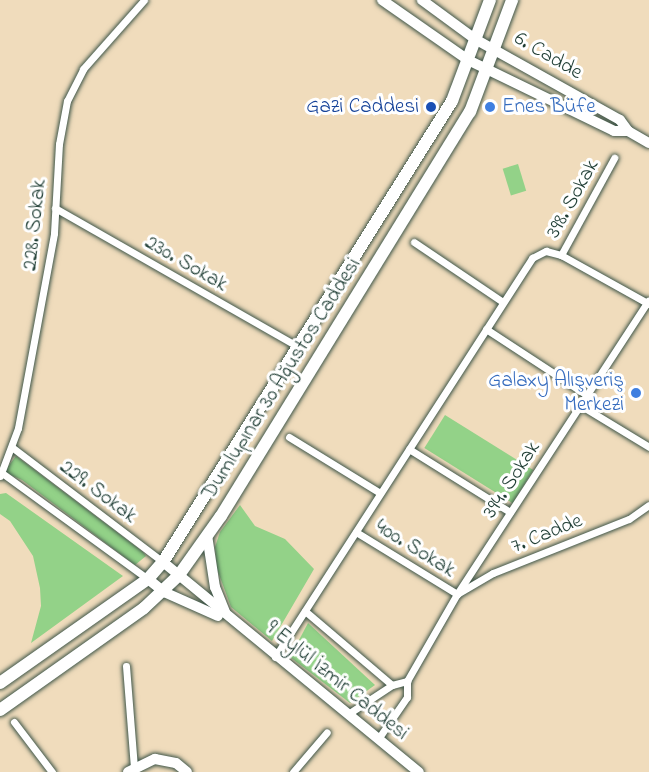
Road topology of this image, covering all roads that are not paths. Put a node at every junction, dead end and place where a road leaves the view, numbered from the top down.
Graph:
1 (144, 0) edge
2 (382, 0) edge
3 (422, 0) edge
4 (490, 0) edge
5 (512, 0) edge
6 (475, 39) junction
7 (495, 47) junction
8 (468, 60) junction
9 (487, 68) junction
10 (628, 131) junction
11 (649, 143) edge
12 (614, 158) dead end
13 (55, 208) junction
14 (414, 242) dead end
15 (561, 255) junction
16 (503, 302) junction
17 (648, 302) edge
18 (486, 329) junction
19 (300, 348) junction
20 (587, 395) junction
21 (580, 405) junction
22 (290, 437) dead end
23 (649, 447) edge
24 (13, 448) junction
25 (409, 449) junction
26 (1, 475) edge
27 (380, 493) junction
28 (649, 505) edge
29 (510, 512) junction
30 (356, 532) junction
31 (207, 535) junction
32 (163, 562) junction
33 (179, 575) junction
34 (148, 579) junction
35 (164, 592) junction
36 (457, 594) junction
37 (305, 611) junction
38 (230, 620) junction
39 (275, 657) junction
40 (126, 666) dead end
41 (407, 681) junction
42 (0, 682) edge
43 (392, 685) junction
44 (0, 710) edge
45 (348, 714) junction
46 (14, 722) dead end
47 (327, 732) dead end
48 (378, 739) junction
49 (131, 770) edge
50 (52, 772) edge
51 (187, 772) edge
52 (293, 772) edge
53 (419, 772) edge

1 - 13 street, 228. Sokak
2 - 8 main road
3 - 6 main road
4 - 6 main road, Dumlupınar 30 Ağustos Caddesi
5 - 7 main road, Dumlupınar 30 Ağustos Caddesi
6 - 7 main road, 6. Cadde
6 - 8 main road, Dumlupınar 30 Ağustos Caddesi
7 - 9 main road, Dumlupınar 30 Ağustos Caddesi
7 - 10 main road, 6. Cadde
8 - 9 main road, 6. Cadde
8 - 19 main road, Dumlupınar 30 Ağustos Caddesi
9 - 10 main road, 6. Cadde
9 - 31 main road, Dumlupınar 30 Ağustos Caddesi
10 - 11 main road, 6. Cadde
12 - 15 street, 398. Sokak
13 - 19 street, 230. Sokak
13 - 24 street, 228. Sokak
14 - 16 street
15 - 16 street
15 - 17 street
16 - 18 street
17 - 20 street, 394. Sokak
18 - 20 street
18 - 25 street
19 - 32 main road, Dumlupınar 30 Ağustos Caddesi
20 - 21 street, 394. Sokak
21 - 23 street
21 - 29 street, 394. Sokak
22 - 27 street
24 - 26 street, 228. Sokak
24 - 32 street, 229. Sokak
25 - 27 street
25 - 29 street
26 - 34 street, 229. Sokak
27 - 30 street
28 - 36 street, 7. Cadde
29 - 36 street, 394. Sokak
30 - 36 street, 400. Sokak
30 - 37 street
31 - 33 main road, Dumlupınar 30 Ağustos Caddesi
31 - 38 main road, 9 Eylül İzmir Caddesi
32 - 33 main road, 9 Eylül İzmir Caddesi
32 - 34 main road, Dumlupınar 30 Ağustos Caddesi
33 - 35 main road, Dumlupınar 30 Ağustos Caddesi
33 - 38 main road, 9 Eylül İzmir Caddesi
34 - 35 main road, 9 Eylül İzmir Caddesi
34 - 42 main road, Dumlupınar 30 Ağustos Caddesi
35 - 38 main road, 9 Eylül İzmir Caddesi
35 - 44 main road, Dumlupınar 30 Ağustos Caddesi
36 - 41 street, 394. Sokak
37 - 39 street
37 - 43 street
38 - 39 main road, 9 Eylül İzmir Caddesi
39 - 45 main road, 9 Eylül İzmir Caddesi
40 - 49 street
41 - 43 street
41 - 48 street, 394. Sokak
43 - 45 street
45 - 48 main road, 9 Eylül İzmir Caddesi
46 - 50 street
47 - 52 street
48 - 53 main road, 9 Eylül İzmir Caddesi
49 - 51 main road

